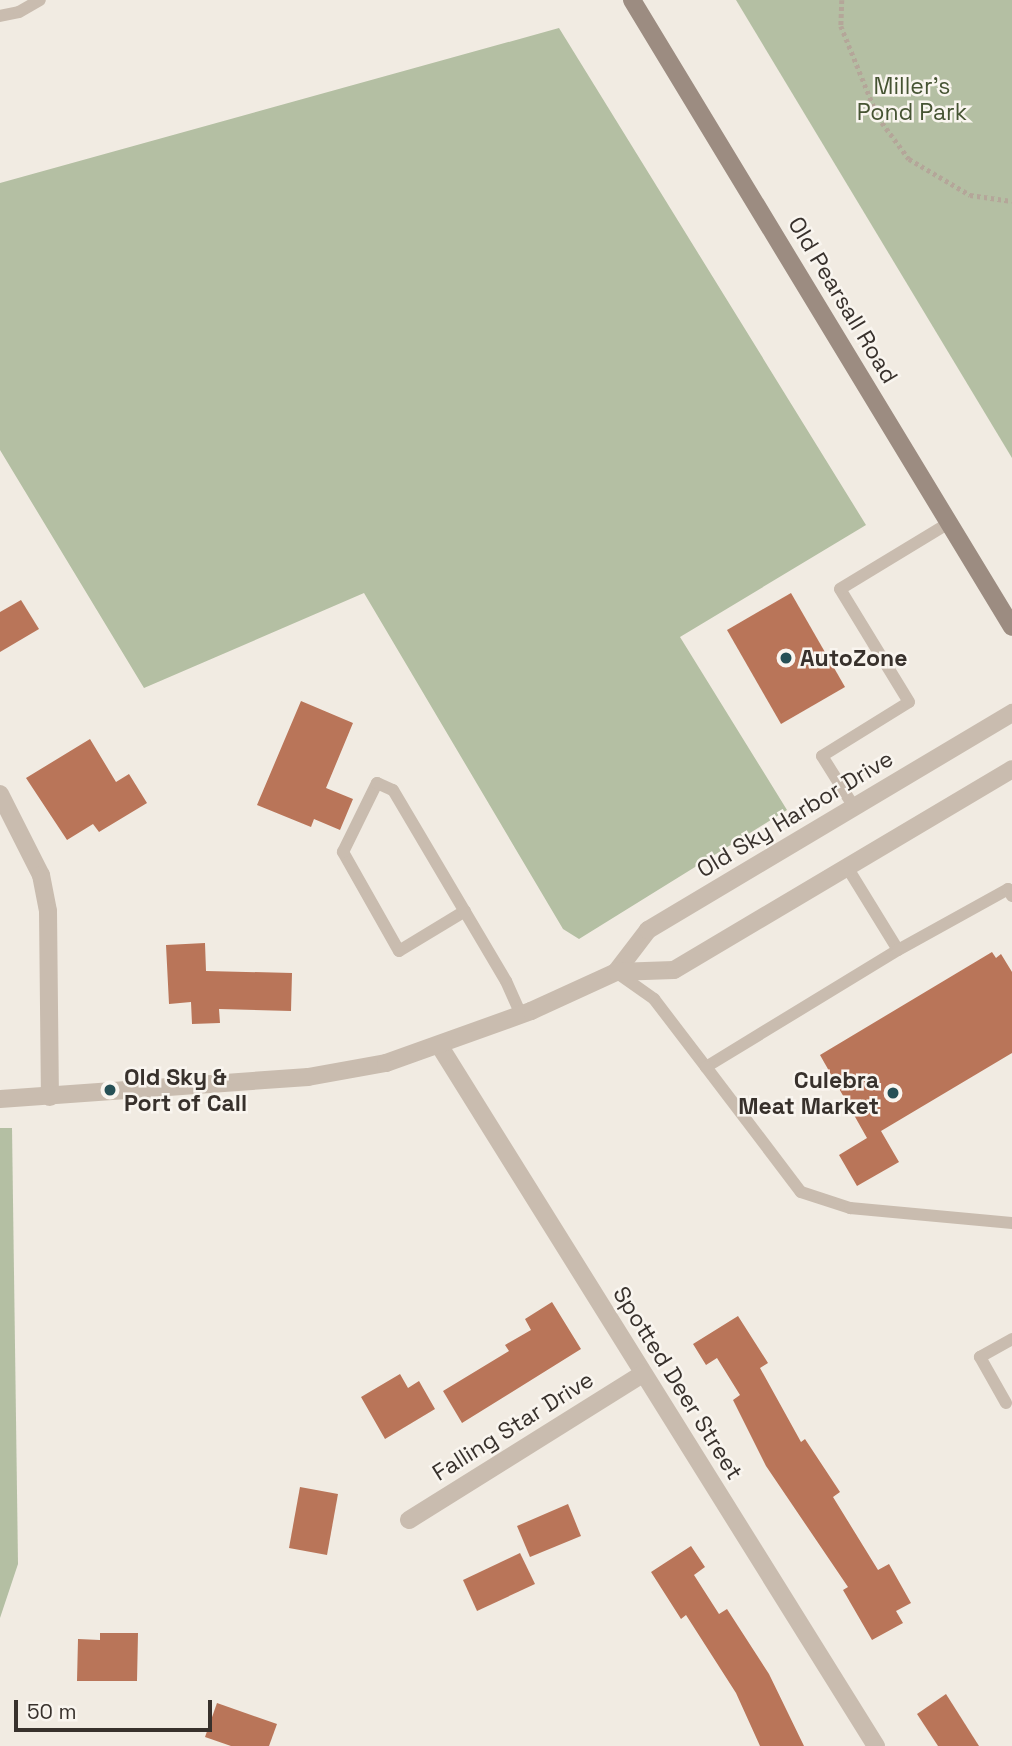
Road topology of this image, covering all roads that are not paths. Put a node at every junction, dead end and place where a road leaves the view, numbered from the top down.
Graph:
1 (40, 0) edge
2 (632, 0) edge
3 (0, 16) edge
4 (949, 523) junction
5 (1012, 627) edge
6 (1012, 713) edge
7 (1012, 769) edge
8 (0, 794) edge
9 (854, 807) junction
10 (847, 867) junction
11 (1012, 896) edge
12 (465, 911) junction
13 (898, 950) junction
14 (616, 972) junction
15 (521, 1014) junction
16 (439, 1045) junction
17 (706, 1067) junction
18 (50, 1097) junction
19 (0, 1099) edge
20 (1012, 1223) edge
21 (1012, 1339) edge
22 (643, 1374) junction
23 (1010, 1405) edge
24 (410, 1520) dead end
25 (876, 1746) edge

1 - 3 lane
2 - 4 main road, Old Pearsall Road
4 - 5 main road, Old Pearsall Road
4 - 9 lane
6 - 9 street, Old Sky Harbor Drive
7 - 10 street, Old Sky Harbor Drive
8 - 18 street
9 - 14 street, Old Sky Harbor Drive
10 - 13 lane
10 - 14 street, Old Sky Harbor Drive
11 - 13 lane
12 - 12 lane
12 - 15 lane
13 - 17 lane
14 - 15 street, Old Sky Harbor Drive
14 - 17 lane
15 - 16 street, Old Sky Harbor Drive
16 - 18 street, Old Sky Harbor Drive
16 - 22 street, Spotted Deer Street
17 - 20 lane
18 - 19 street, Old Sky Harbor Drive
21 - 23 lane
22 - 24 street, Falling Star Drive
22 - 25 street, Spotted Deer Street

